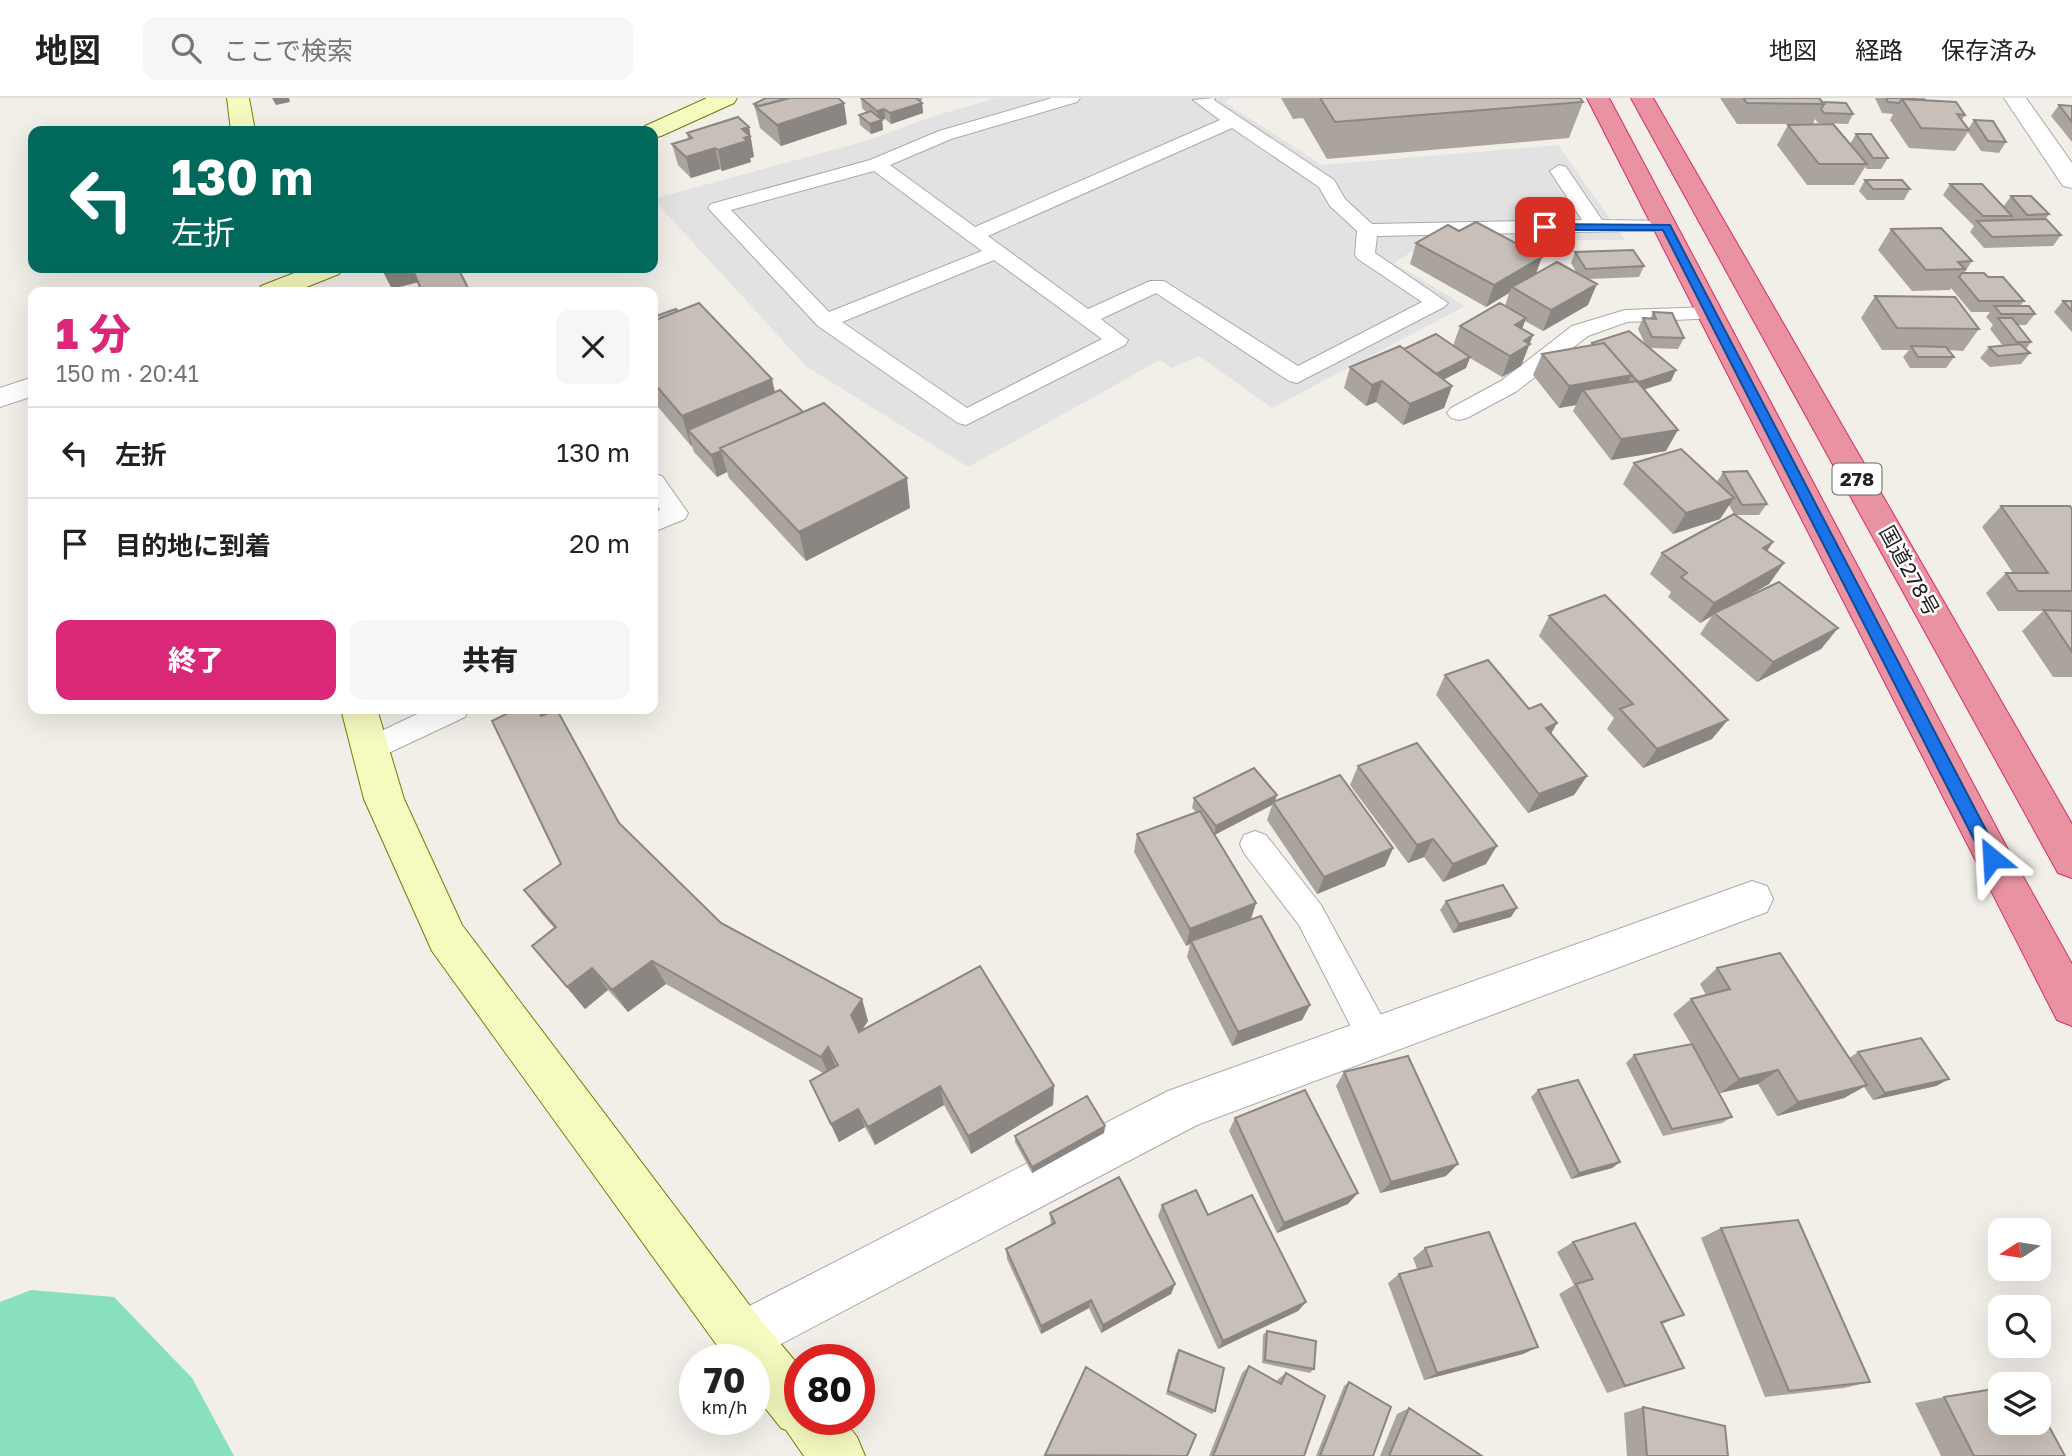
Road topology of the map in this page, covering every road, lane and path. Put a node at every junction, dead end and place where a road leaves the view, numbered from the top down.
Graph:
1 (238, 98) edge
2 (726, 98) edge
3 (1071, 98) edge
4 (1206, 98) edge
5 (1598, 98) edge
6 (1642, 98) edge
7 (2015, 98) edge
8 (1233, 121) junction
9 (242, 126) edge
10 (658, 129) edge
11 (877, 164) junction
12 (1559, 171) dead end
13 (2072, 181) edge
14 (1596, 226) junction
15 (1667, 227) junction
16 (1367, 230) junction
17 (973, 235) junction
18 (996, 252) junction
19 (318, 273) edge
20 (283, 287) edge
21 (1712, 313) junction
22 (1086, 318) junction
23 (826, 321) junction
24 (28, 388) edge
25 (0, 398) edge
26 (1459, 413) dead end
27 (658, 489) edge
28 (658, 521) edge
29 (432, 714) edge
30 (364, 729) edge
31 (1255, 844) dead end
32 (2072, 861) edge
33 (1752, 899) dead end
34 (2072, 1006) edge
35 (1375, 1038) junction
36 (741, 1337) junction
37 (784, 1389) edge
38 (821, 1435) edge
39 (838, 1456) edge

1 - 9 street
2 - 10 street
3 - 11 lane
4 - 8 lane
5 - 15 highway, 278
6 - 32 highway, 国道278号 / 278
7 - 13 street
8 - 16 lane
8 - 17 lane
11 - 17 lane
11 - 23 lane
12 - 14 lane
14 - 15 lane
14 - 16 lane
15 - 21 highway, 278
16 - 22 lane
17 - 18 lane
18 - 22 lane
18 - 23 lane
19 - 20 street
21 - 26 lane
21 - 34 highway, 278
22 - 23 lane
24 - 25 street
27 - 28 lane
29 - 30 lane
30 - 36 street
31 - 35 lane
33 - 35 street
35 - 36 street
36 - 37 street
38 - 39 street

